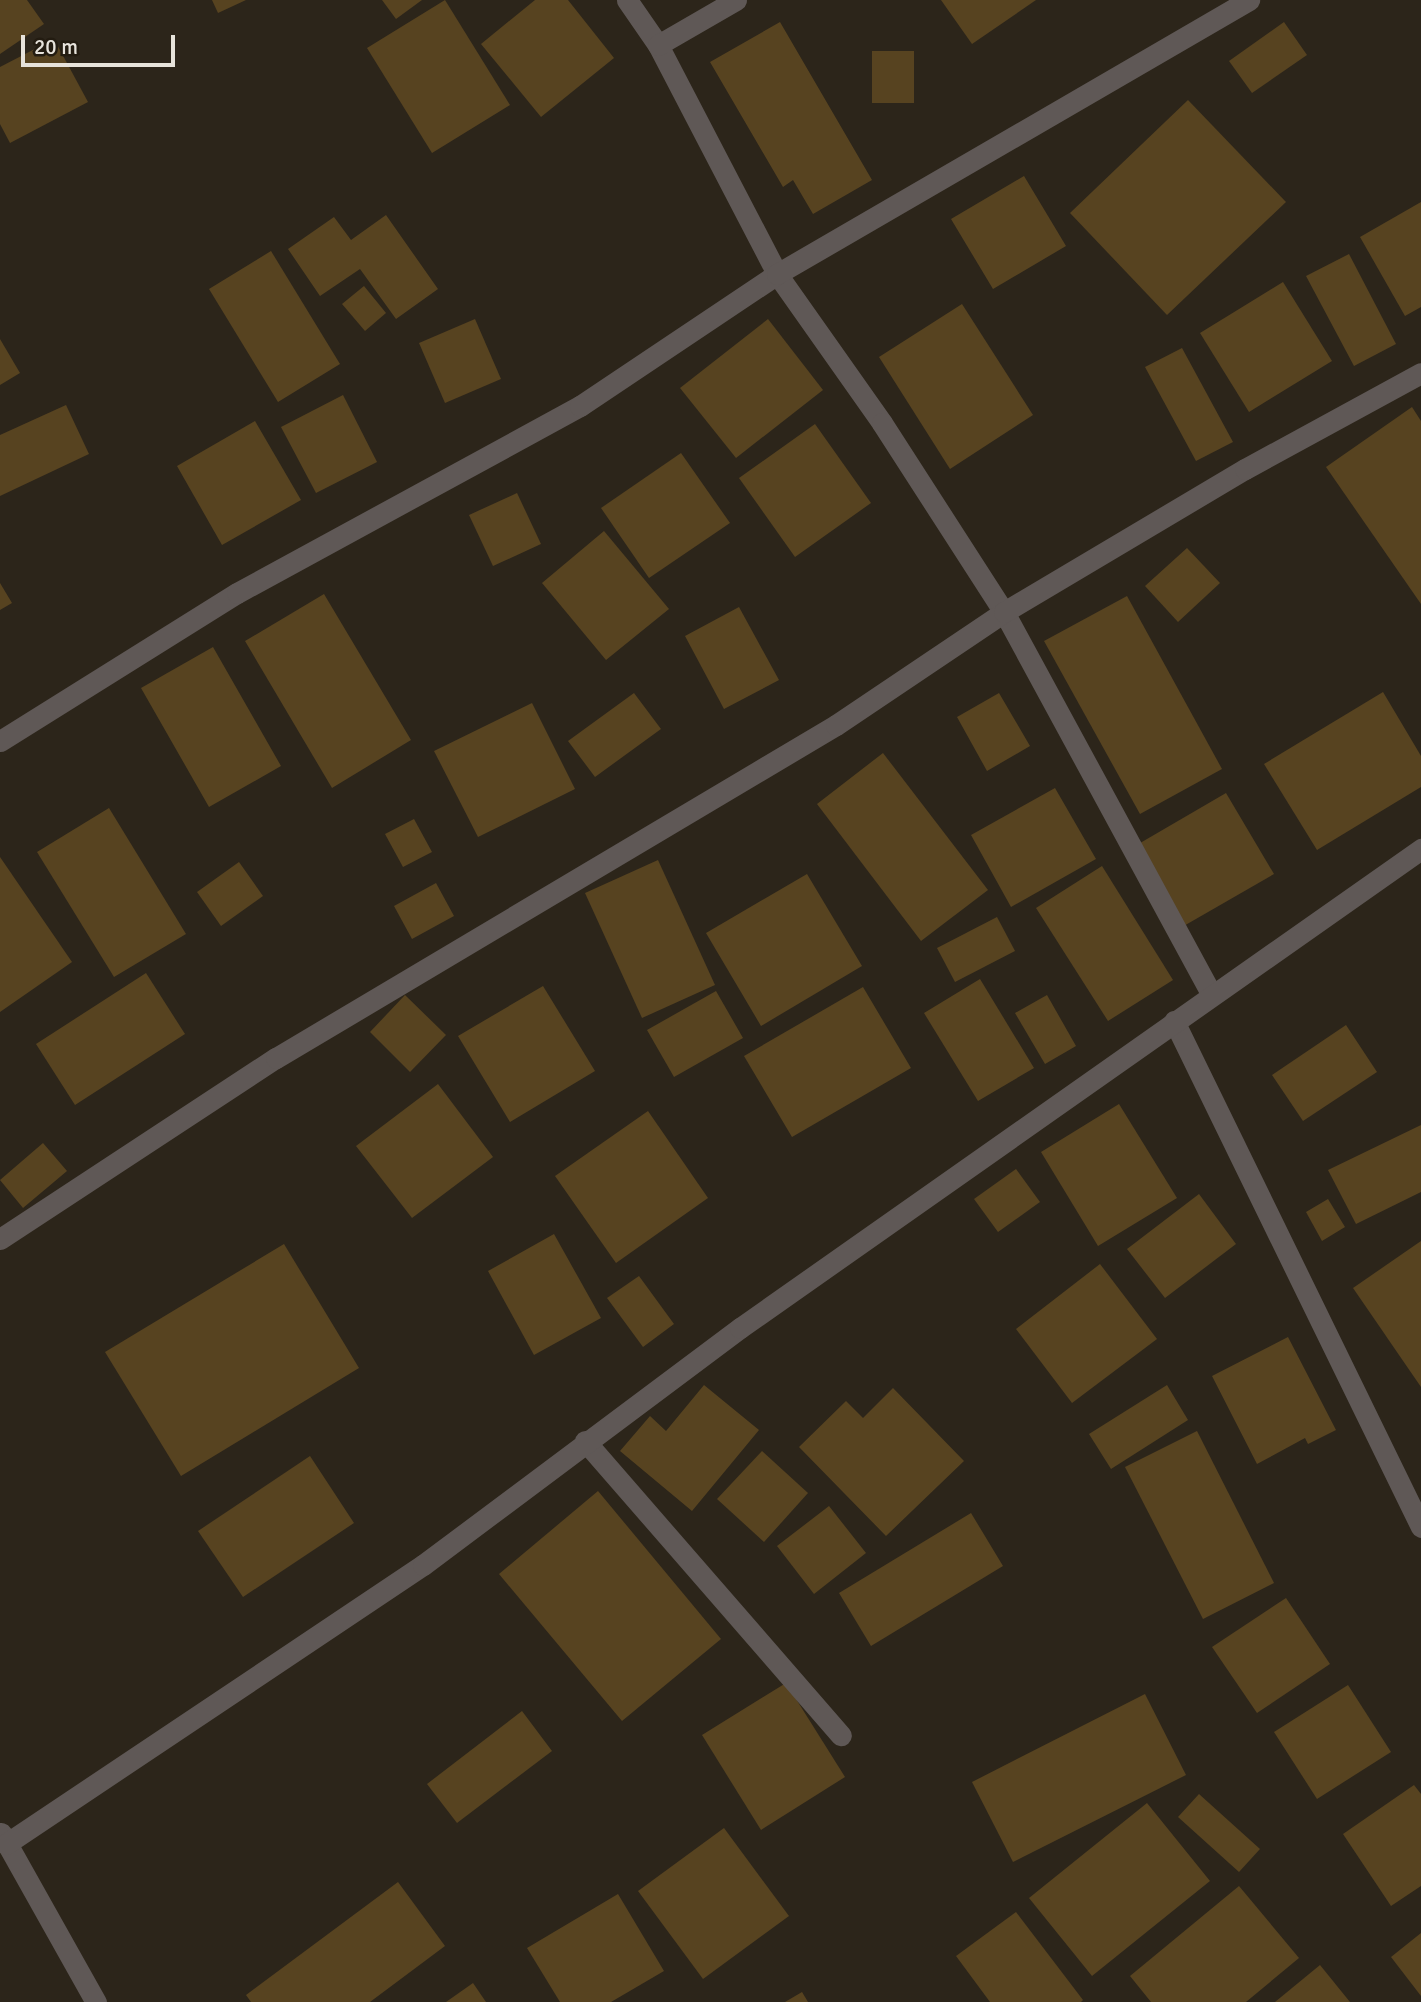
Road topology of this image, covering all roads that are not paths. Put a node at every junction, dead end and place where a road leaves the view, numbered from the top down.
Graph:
1 (627, 0) edge
2 (736, 0) edge
3 (1249, 0) edge
4 (658, 45) junction
5 (777, 274) junction
6 (1421, 373) edge
7 (1004, 612) junction
8 (0, 741) edge
9 (1421, 849) edge
10 (1211, 993) junction
11 (1174, 1021) junction
12 (0, 1239) edge
13 (585, 1441) junction
14 (1418, 1515) edge
15 (841, 1735) dead end
16 (3, 1838) edge
17 (96, 2002) edge

1 - 4 street
2 - 4 street
3 - 5 street
4 - 5 street
5 - 7 street
5 - 8 street
6 - 7 street
7 - 10 street
7 - 12 street
9 - 10 street
10 - 11 street
11 - 13 street
11 - 14 street
13 - 15 street
13 - 16 street
16 - 17 street

